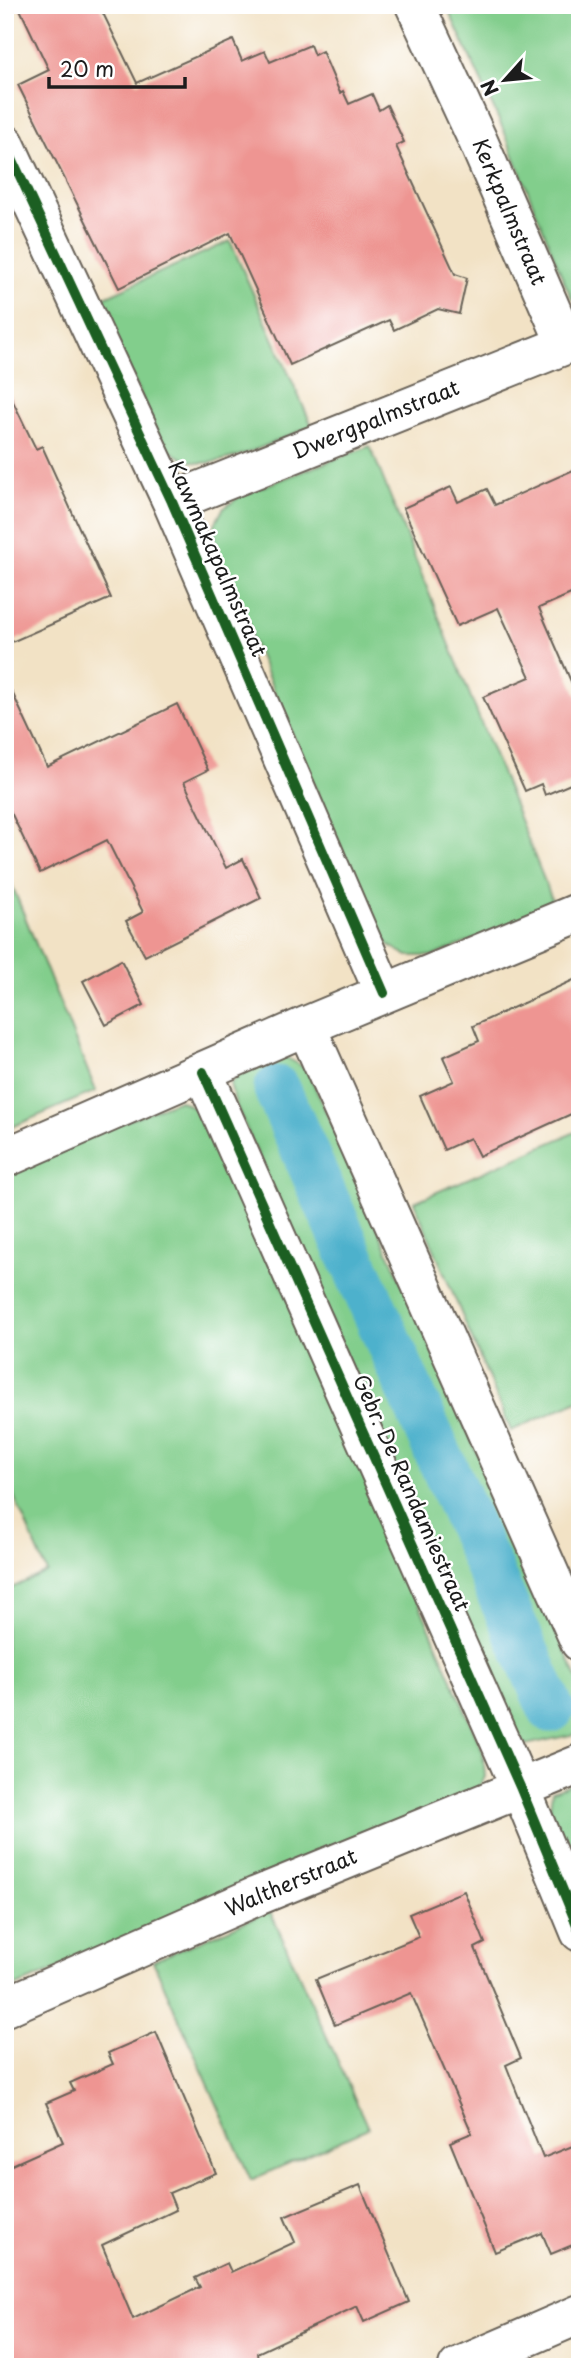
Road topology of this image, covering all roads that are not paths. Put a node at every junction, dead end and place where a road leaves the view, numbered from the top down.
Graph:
1 (415, 5) edge
2 (5, 144) edge
3 (573, 341) edge
4 (172, 502) junction
5 (580, 912) edge
6 (384, 993) junction
7 (306, 1026) junction
8 (203, 1072) junction
9 (5, 1158) edge
10 (580, 1642) edge
11 (580, 1764) edge
12 (521, 1789) junction
13 (580, 1932) edge
14 (5, 2007) edge
15 (580, 2314) edge
16 (458, 2367) edge

1 - 3 street, Kerkpalmstraat
2 - 4 street, Kawmakapalmstraat
3 - 4 street, Dwergpalmstraat
4 - 6 street, Kawmakapalmstraat
5 - 6 street
6 - 7 street
7 - 8 street
7 - 10 street
8 - 9 street
8 - 12 street, Gebr. De Randamiestraat
11 - 12 street, Waltherstraat
12 - 13 street, Gebr. De Randamiestraat
12 - 14 street, Waltherstraat
15 - 16 street

